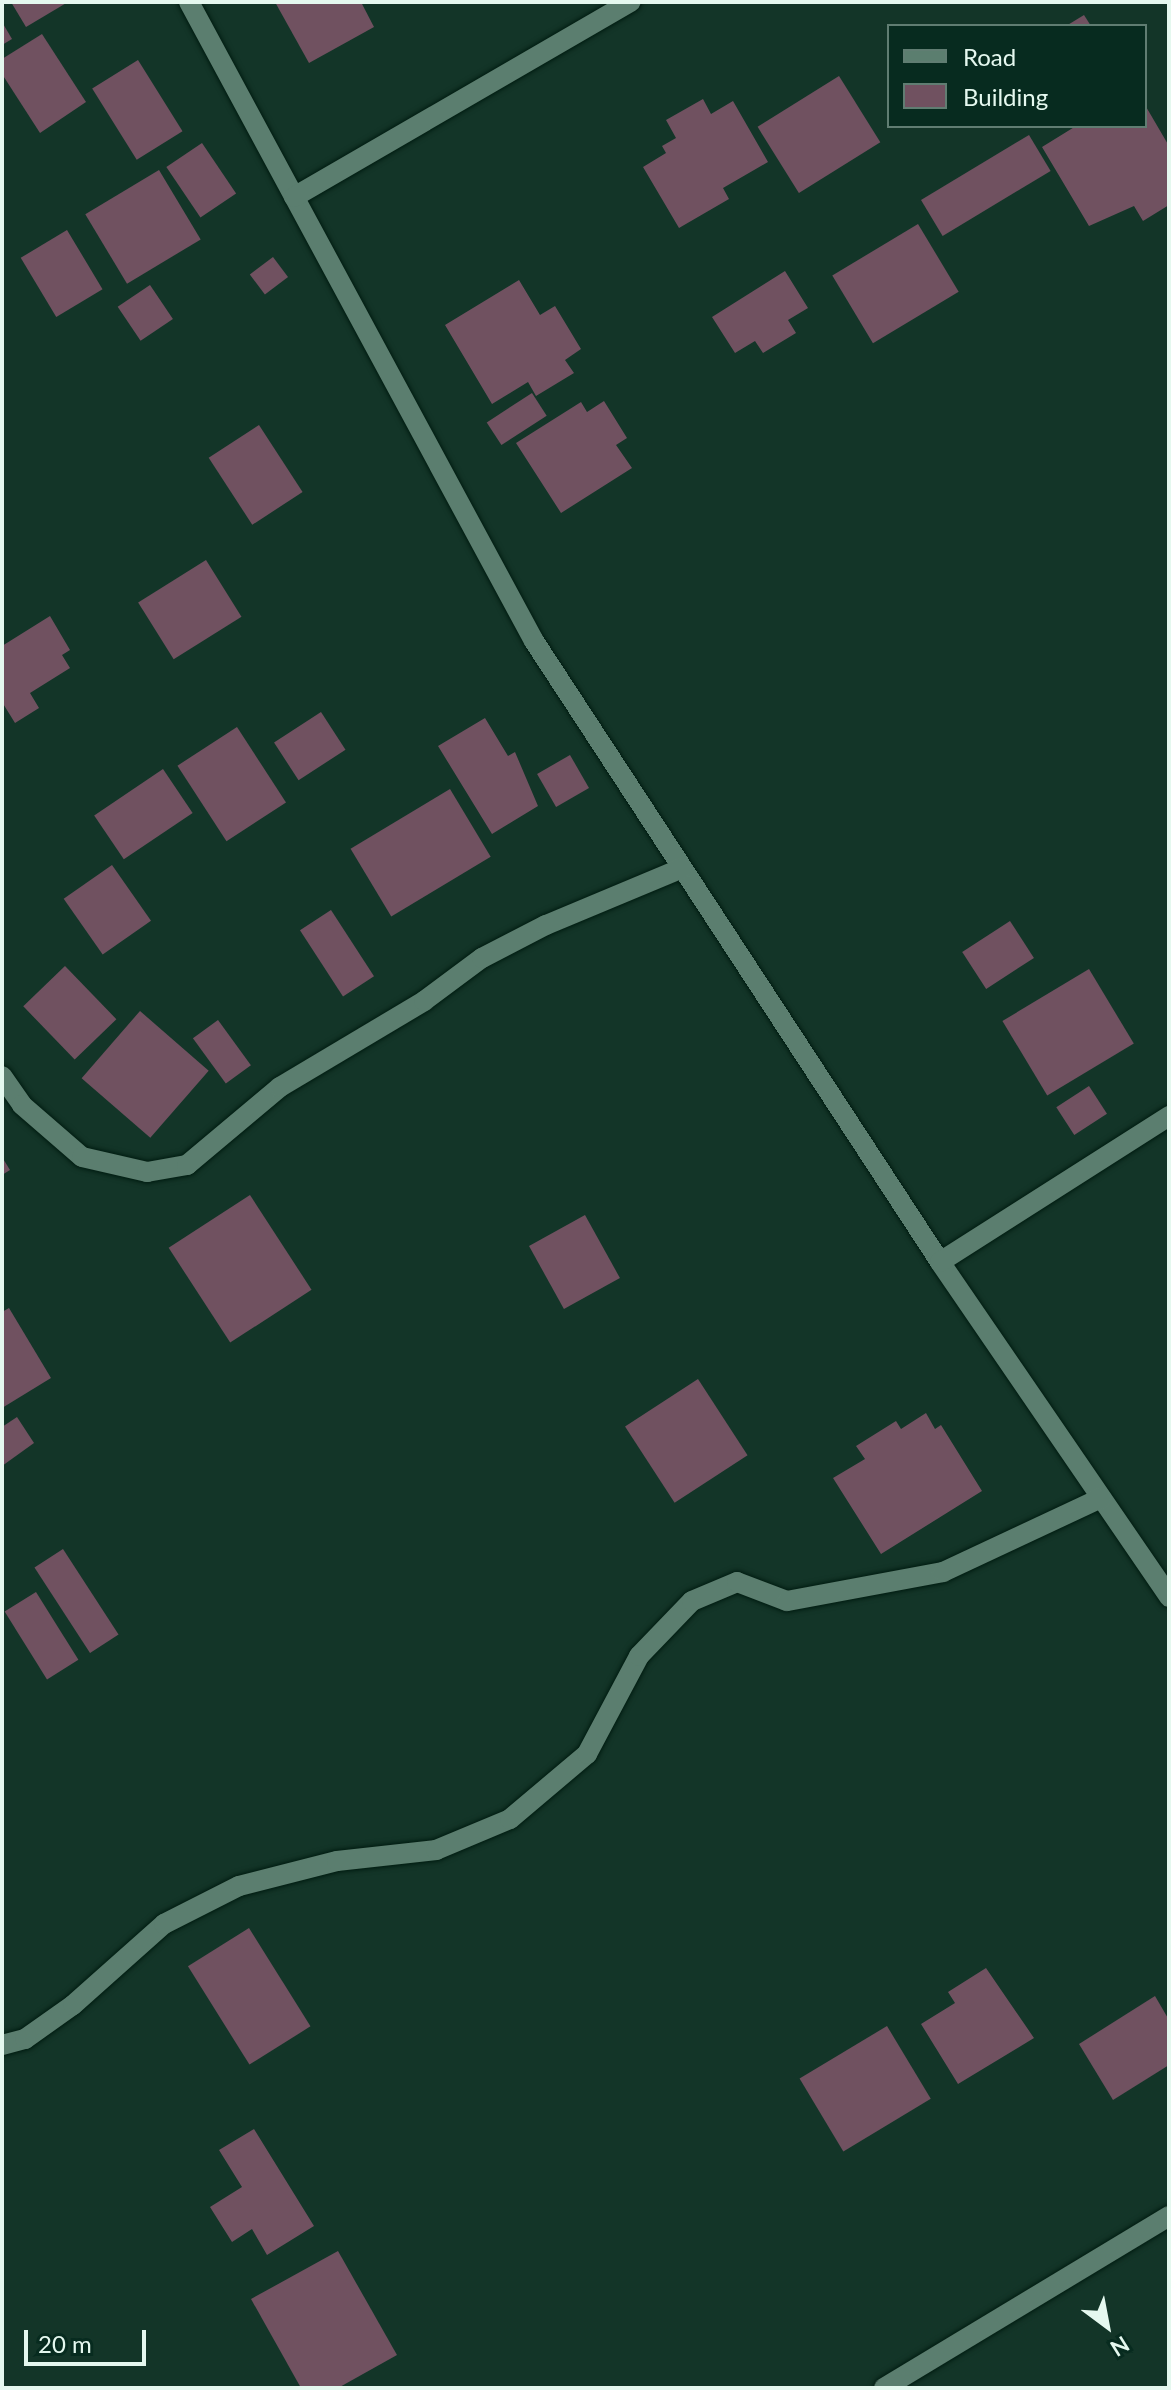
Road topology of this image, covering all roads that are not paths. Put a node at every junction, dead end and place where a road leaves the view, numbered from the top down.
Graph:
1 (189, 2) edge
2 (631, 2) edge
3 (294, 197) junction
4 (682, 868) junction
5 (2, 1076) edge
6 (1169, 1116) edge
7 (940, 1262) junction
8 (1101, 1498) junction
9 (1169, 1597) edge
10 (2, 2045) edge
11 (1169, 2216) edge
12 (884, 2388) edge

1 - 3 street
2 - 3 street
3 - 4 street
4 - 5 street
4 - 7 street
6 - 7 street
7 - 8 street
8 - 9 street
8 - 10 street
11 - 12 street

